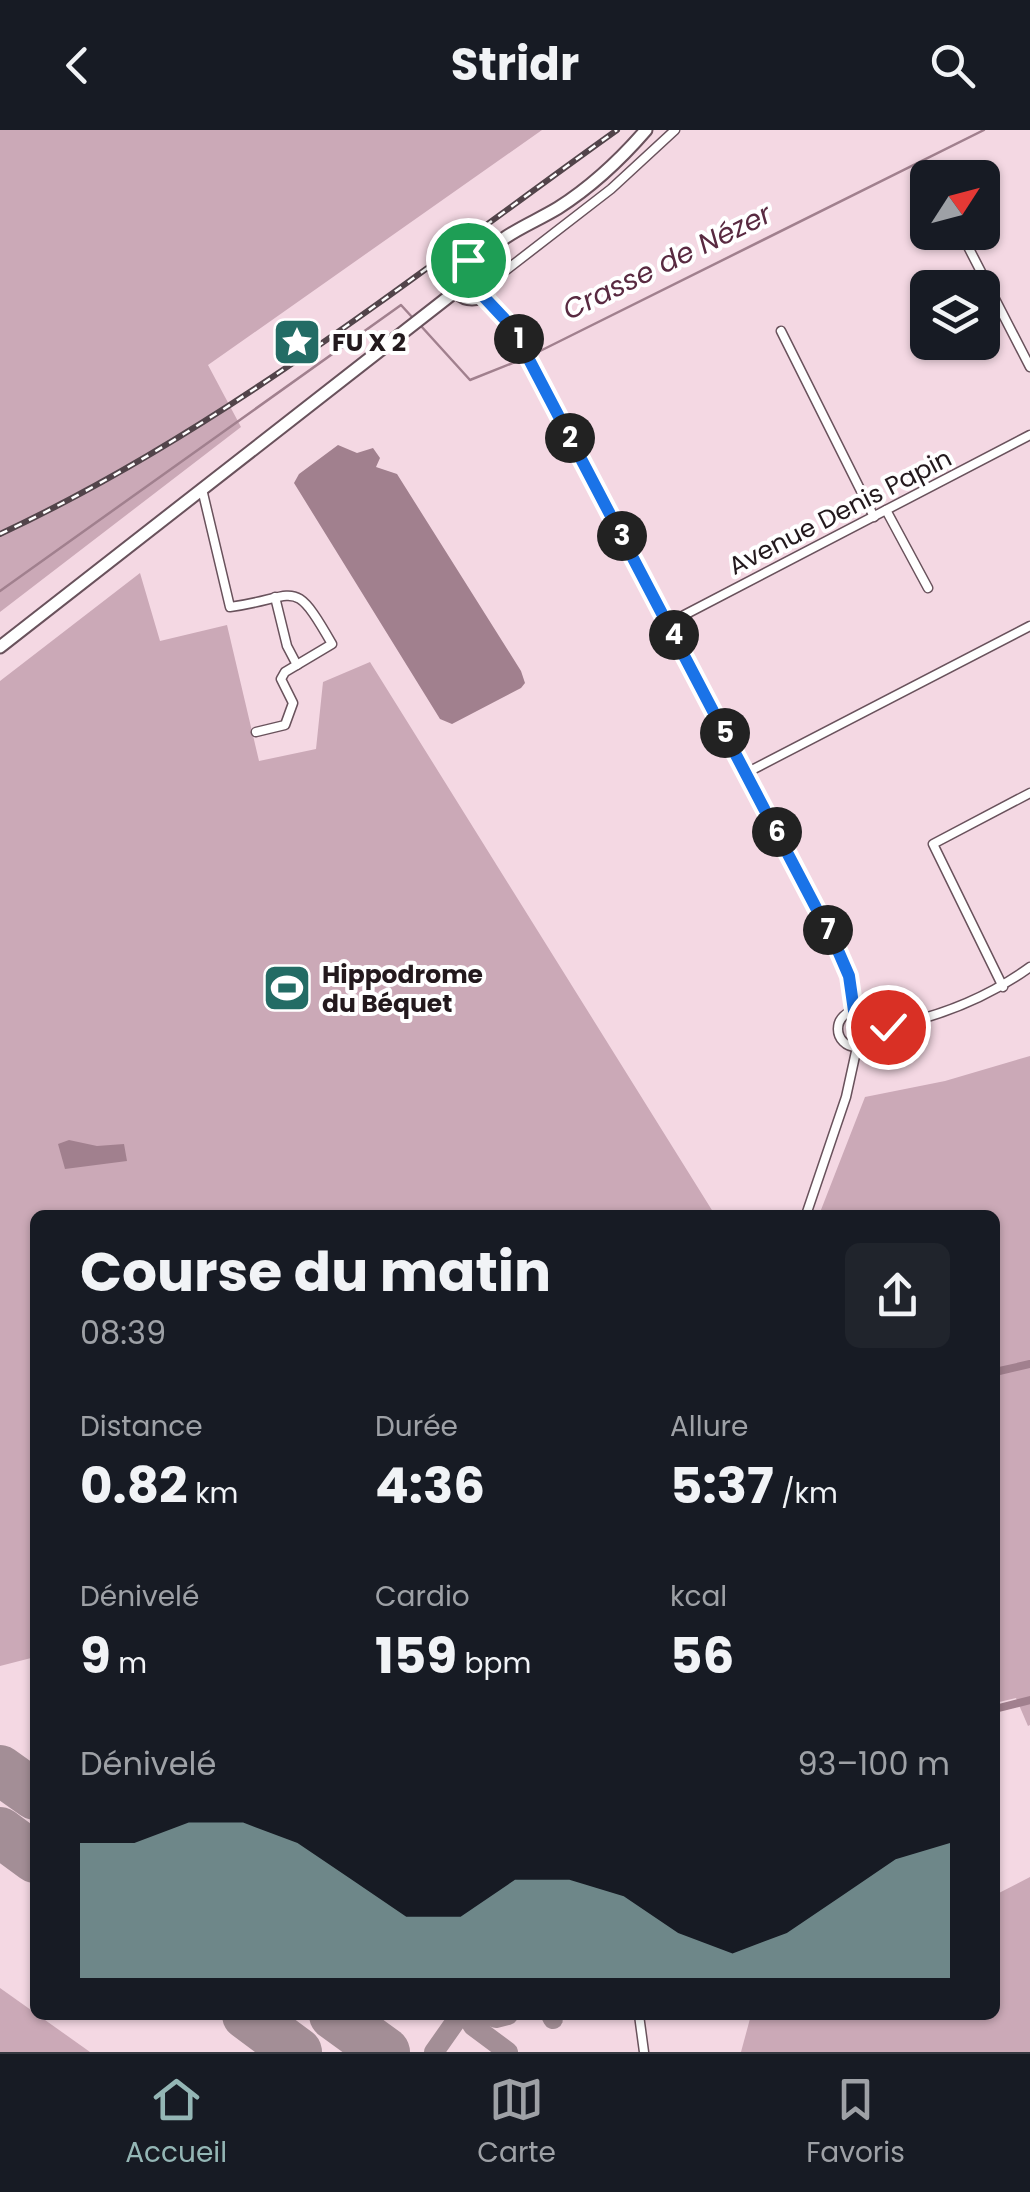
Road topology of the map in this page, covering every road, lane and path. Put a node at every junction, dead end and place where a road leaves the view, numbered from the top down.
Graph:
1 (646, 130) edge
2 (675, 130) edge
3 (969, 250) edge
4 (481, 261) junction
5 (492, 281) junction
6 (456, 291) junction
7 (483, 296) junction
8 (780, 331) dead end
9 (1030, 367) edge
10 (1030, 435) edge
11 (202, 489) junction
12 (886, 510) junction
13 (874, 516) junction
14 (928, 588) dead end
15 (275, 597) junction
16 (668, 624) junction
17 (1030, 626) edge
18 (0, 647) edge
19 (297, 665) junction
20 (256, 732) dead end
21 (746, 773) junction
22 (1030, 793) edge
23 (1030, 967) edge
24 (1003, 987) junction
25 (854, 1011) junction
26 (874, 1029) junction
27 (857, 1047) junction
28 (808, 1210) edge
29 (640, 2020) edge
30 (644, 2052) edge

1 - 4 main road
2 - 5 street
3 - 9 street
4 - 5 main road
4 - 6 main road
5 - 7 main road
6 - 7 main road
6 - 11 main road
7 - 16 street
8 - 13 street
10 - 12 street, Avenue Denis Papin
11 - 15 street
11 - 18 main road
12 - 13 street, Avenue Denis Papin
12 - 14 street
13 - 16 street, Avenue Denis Papin
15 - 19 street
15 - 19 street
16 - 21 street
17 - 21 street
19 - 20 street
21 - 25 street
22 - 24 street
23 - 24 street
24 - 26 street
25 - 26 street
25 - 27 street
26 - 27 street
27 - 28 street
29 - 30 street

